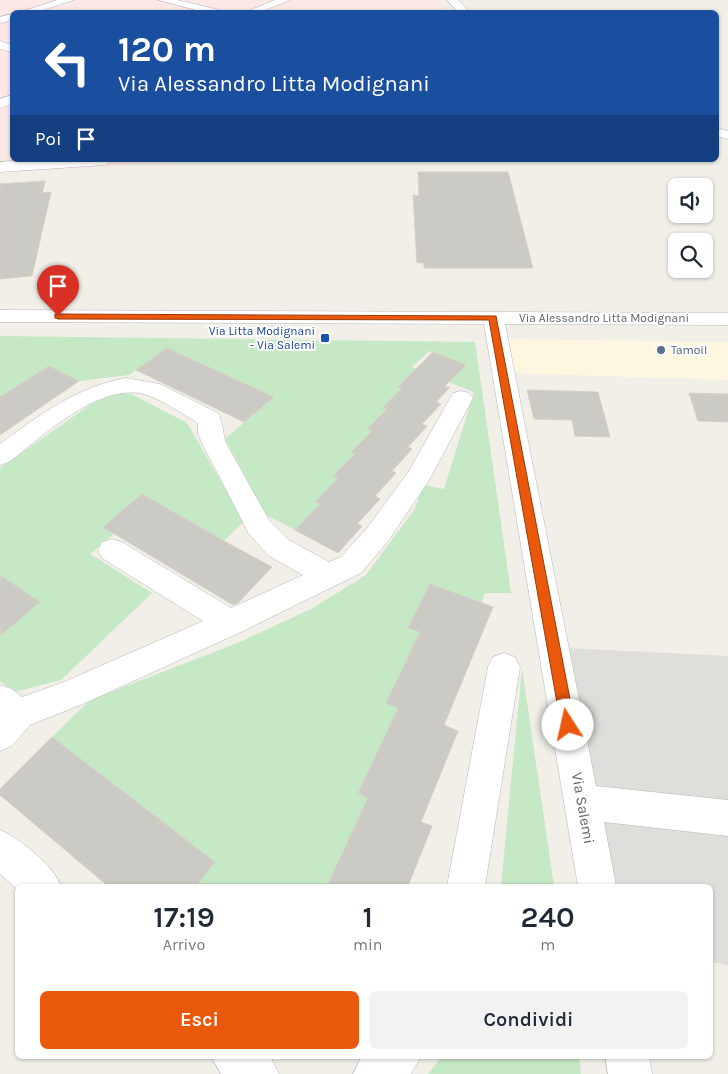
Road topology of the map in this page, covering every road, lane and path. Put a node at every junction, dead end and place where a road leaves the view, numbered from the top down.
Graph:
1 (68, 0) edge
2 (163, 0) edge
3 (285, 0) edge
4 (452, 0) edge
5 (33, 10) edge
6 (207, 10) edge
7 (257, 10) edge
8 (462, 10) edge
9 (75, 162) edge
10 (0, 167) edge
11 (0, 316) edge
12 (493, 318) junction
13 (728, 319) edge
14 (461, 398) dead end
15 (0, 456) edge
16 (112, 550) dead end
17 (329, 576) junction
18 (230, 623) junction
19 (504, 667) dead end
20 (6, 716) edge
21 (582, 802) junction
22 (728, 818) edge
23 (0, 849) edge
24 (40, 884) edge
25 (466, 884) edge
26 (597, 884) edge
27 (237, 1059) edge
28 (395, 1059) edge
29 (628, 1059) edge
30 (257, 1074) edge
31 (375, 1074) edge
32 (630, 1074) edge

1 - 5 street
2 - 6 street
3 - 7 street
4 - 8 street
9 - 10 street
11 - 12 street, Via Alessandro Litta Modignani
12 - 13 street, Via Alessandro Litta Modignani
12 - 21 street, Via Salemi
14 - 17 street
15 - 17 street
16 - 18 street
17 - 18 street
18 - 20 street
19 - 25 street
21 - 22 street
21 - 26 street, Via Salemi
23 - 24 street
27 - 30 street
28 - 31 street
29 - 32 street

